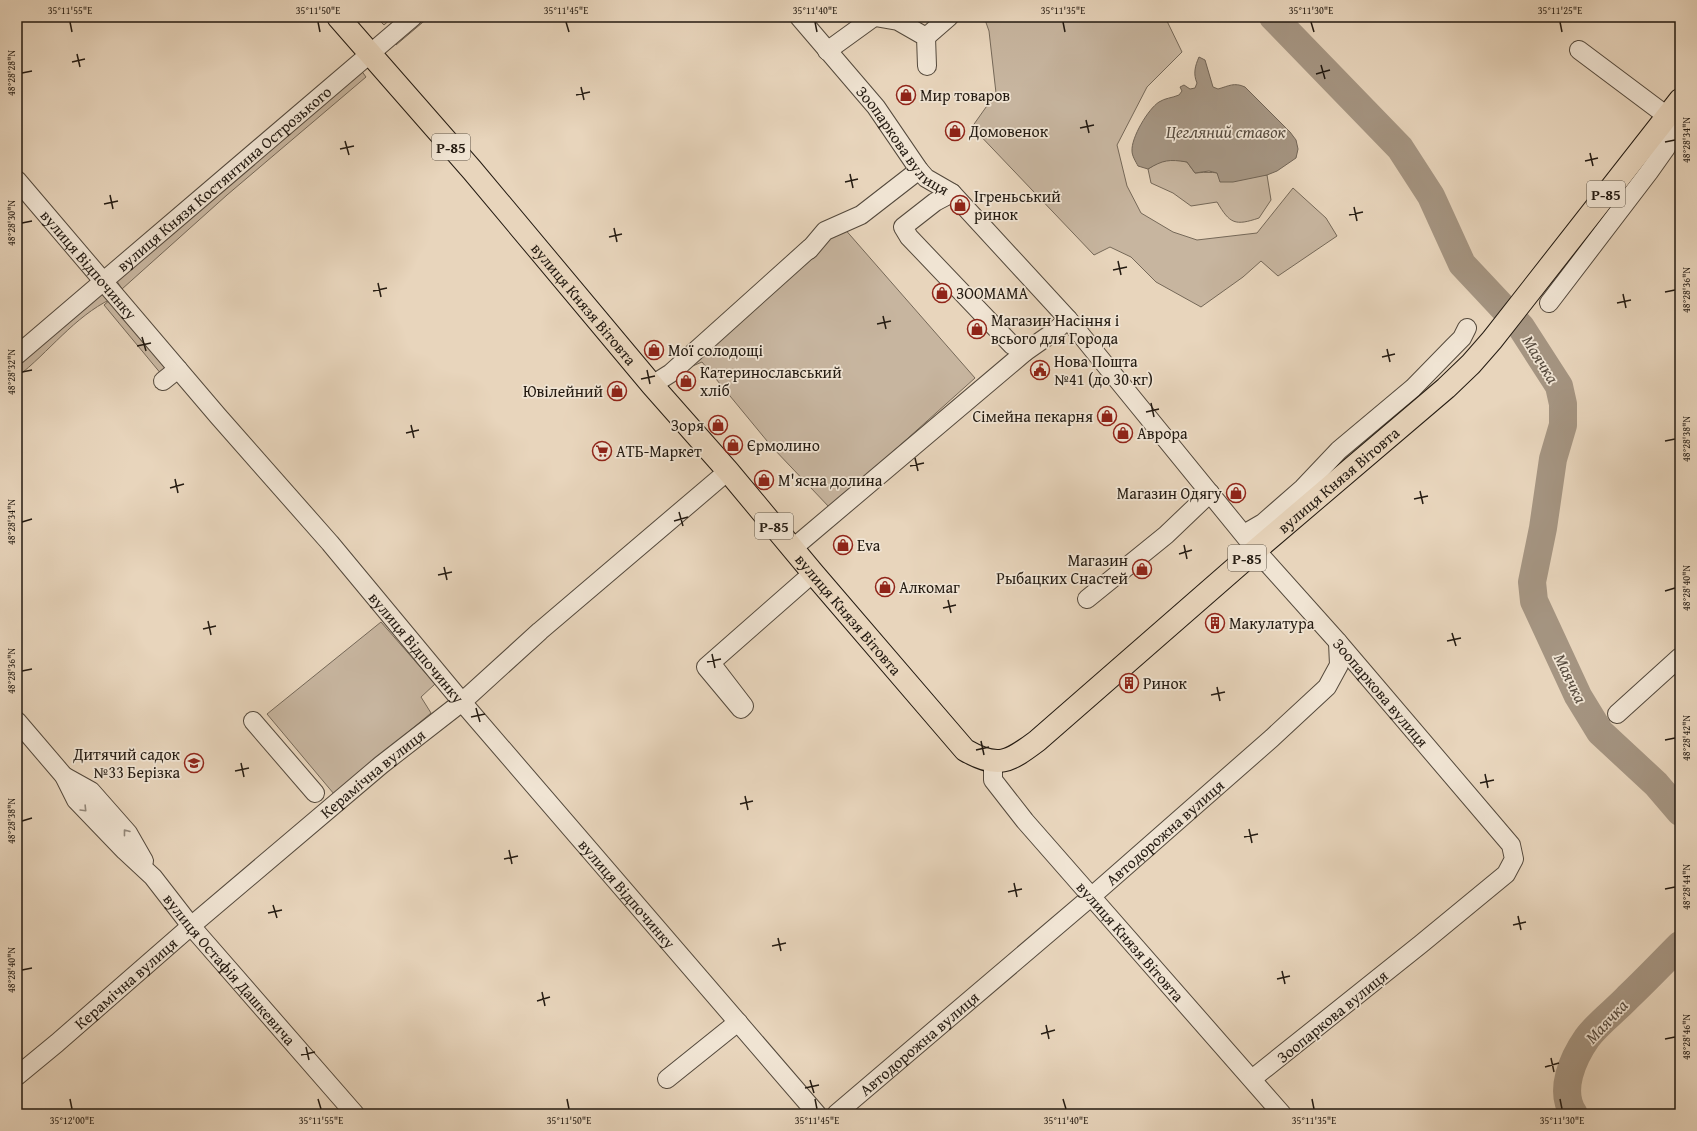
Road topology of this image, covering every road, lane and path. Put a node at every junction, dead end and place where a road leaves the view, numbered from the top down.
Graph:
1 (338, 17) edge
2 (413, 17) edge
3 (799, 17) edge
4 (875, 17) edge
5 (949, 17) edge
6 (926, 37) junction
7 (1579, 50) dead end
8 (827, 51) junction
9 (369, 55) junction
10 (927, 66) dead end
11 (1674, 108) edge
12 (919, 170) junction
13 (17, 180) edge
14 (952, 193) junction
15 (104, 282) junction
16 (1548, 303) dead end
17 (1068, 319) junction
18 (1467, 328) dead end
19 (1025, 352) junction
20 (17, 355) edge
21 (178, 369) junction
22 (163, 381) dead end
23 (652, 385) junction
24 (728, 471) junction
25 (1210, 493) junction
26 (1250, 541) junction
27 (792, 549) junction
28 (813, 573) junction
29 (1086, 600) dead end
30 (1338, 642) junction
31 (1680, 657) edge
32 (711, 663) dead end
33 (462, 702) junction
34 (1617, 714) dead end
35 (17, 721) edge
36 (253, 721) dead end
37 (993, 762) junction
38 (315, 793) dead end
39 (1092, 896) junction
40 (191, 926) junction
41 (738, 1022) junction
42 (17, 1076) edge
43 (667, 1079) dead end
44 (1252, 1079) junction
45 (355, 1114) edge
46 (817, 1114) edge
47 (836, 1114) edge
48 (1282, 1114) edge

1 - 9 main road, вулиця Князя Вітовта / Р-85
2 - 9 street, вулиця Князя Костянтина Острозького
3 - 8 street, Зоопаркова вулиця
4 - 6 street
4 - 8 street
5 - 6 street
6 - 10 street
7 - 11 street
8 - 12 street, Зоопаркова вулиця
9 - 15 street, вулиця Князя Костянтина Острозького
9 - 23 main road, вулиця Князя Вітовта / Р-85
11 - 16 street
11 - 26 main road, вулиця Князя Вітовта / Р-85
12 - 14 street, Зоопаркова вулиця
12 - 23 street
13 - 15 street, вулиця Відпочинку
14 - 17 street, Зоопаркова вулиця
14 - 19 street
15 - 20 street, вулиця Князя Костянтина Острозького
15 - 21 street, вулиця Відпочинку
17 - 19 street
17 - 25 street, Зоопаркова вулиця
18 - 26 street
19 - 27 street
21 - 22 street
21 - 33 street, вулиця Відпочинку
23 - 24 main road, вулиця Князя Вітовта / Р-85
24 - 27 main road, вулиця Князя Вітовта / Р-85
24 - 33 street, Керамічна вулиця
25 - 26 street, Зоопаркова вулиця
25 - 29 street
26 - 30 street, Зоопаркова вулиця
26 - 37 main road, вулиця Князя Вітовта / Р-85
27 - 28 main road, вулиця Князя Вітовта / Р-85
28 - 32 street
28 - 37 main road, вулиця Князя Вітовта / Р-85
30 - 39 street, Автодорожна вулиця
30 - 44 street, Зоопаркова вулиця
31 - 34 street
33 - 40 street, Керамічна вулиця
33 - 41 street, вулиця Відпочинку
35 - 40 street, вулиця Остафія Дашкевича
36 - 38 street
37 - 39 street, вулиця Князя Вітовта
39 - 44 street, вулиця Князя Вітовта
39 - 47 street, Автодорожна вулиця
40 - 42 street, Керамічна вулиця
40 - 45 street, вулиця Остафія Дашкевича
41 - 43 street
41 - 46 street, вулиця Відпочинку
44 - 48 street, вулиця Князя Вітовта

